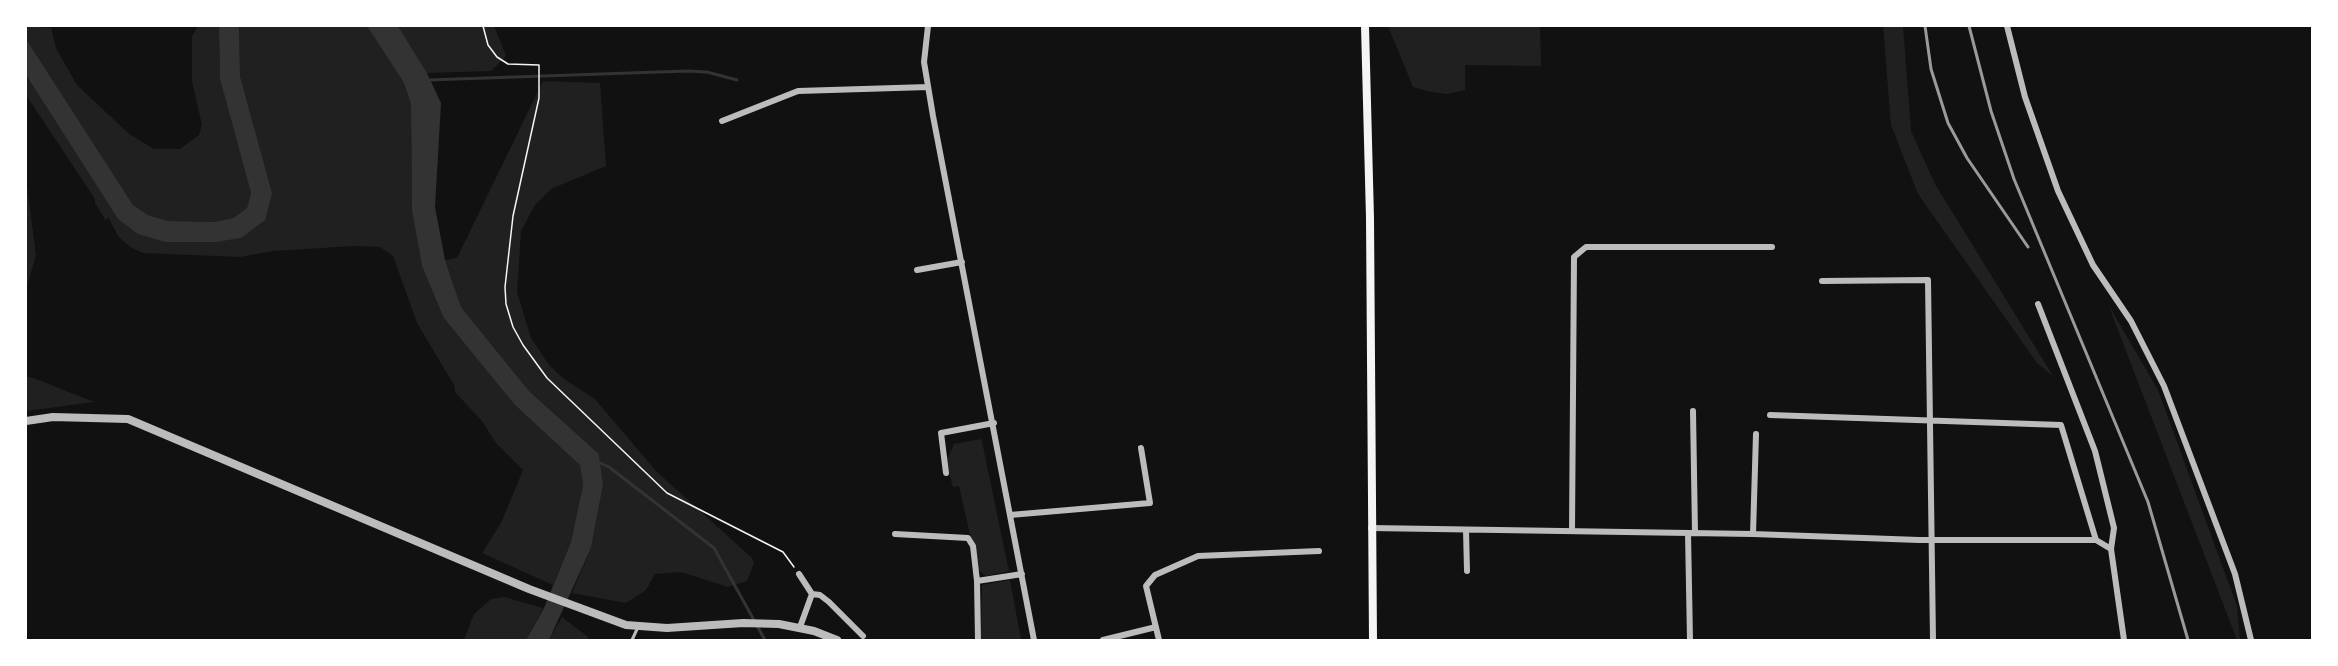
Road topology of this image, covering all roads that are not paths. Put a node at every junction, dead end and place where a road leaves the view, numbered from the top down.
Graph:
1 (928, 26) edge
2 (1365, 26) edge
3 (2007, 26) edge
4 (928, 87) junction
5 (722, 121) dead end
6 (1772, 247) dead end
7 (962, 262) junction
8 (917, 270) dead end
9 (1822, 281) dead end
10 (2038, 304) dead end
11 (1693, 411) dead end
12 (1770, 415) dead end
13 (1930, 420) junction
14 (26, 422) edge
15 (994, 423) junction
16 (1756, 434) dead end
17 (1141, 448) dead end
18 (946, 473) dead end
19 (1010, 516) junction
20 (1370, 528) junction
21 (1466, 530) junction
22 (1572, 531) junction
23 (1691, 533) junction
24 (895, 534) dead end
25 (1753, 534) junction
26 (1932, 540) junction
27 (2096, 540) junction
28 (2111, 549) junction
29 (1319, 551) dead end
30 (1467, 571) dead end
31 (799, 574) road end
32 (1022, 574) junction
33 (977, 581) junction
34 (812, 594) junction
35 (638, 627) junction
36 (800, 627) junction
37 (1156, 627) junction
38 (863, 636) dead end
39 (2250, 638) edge
40 (632, 640) edge
41 (837, 640) edge
42 (978, 640) edge
43 (1034, 640) edge
44 (1103, 640) edge
45 (1159, 640) edge
46 (1373, 640) edge
47 (1690, 640) edge
48 (1933, 640) edge
49 (2124, 640) edge

1 - 4 street
2 - 20 main road
3 - 39 street
4 - 5 street
4 - 7 street
6 - 22 street
7 - 8 street
7 - 15 street
9 - 13 street
10 - 28 street
11 - 23 street
12 - 13 street
13 - 26 street
13 - 27 street
14 - 35 street
15 - 18 street
15 - 19 street
16 - 25 street
17 - 19 street
19 - 32 street
20 - 21 street
20 - 46 main road
21 - 22 street
21 - 30 street
22 - 23 street
23 - 25 street
23 - 47 street
24 - 33 street
25 - 26 street
26 - 27 street
26 - 48 street
27 - 28 street
28 - 49 street
29 - 37 street
31 - 34 street
32 - 33 street
32 - 43 street
33 - 42 street
34 - 36 street
34 - 38 street
35 - 36 street
35 - 40 lane
36 - 41 street
37 - 44 street
37 - 45 street

